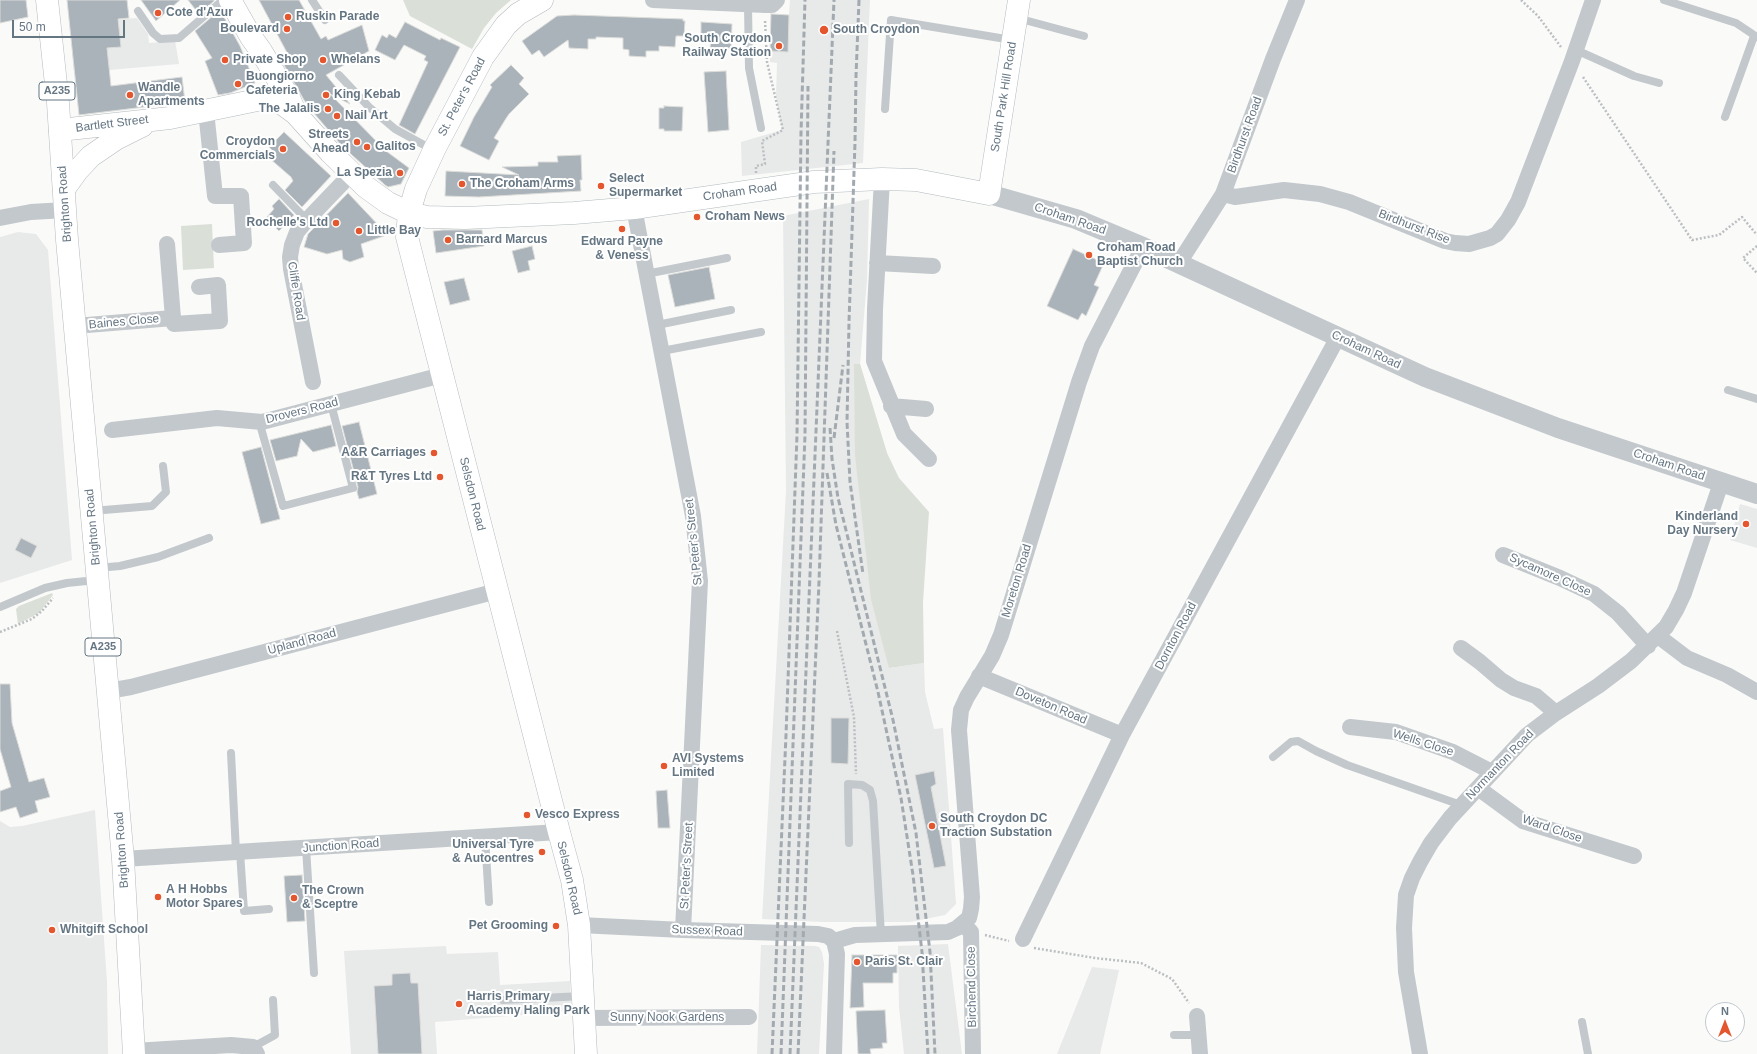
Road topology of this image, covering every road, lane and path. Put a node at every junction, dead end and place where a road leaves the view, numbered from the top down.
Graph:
1 (47, 0) edge
2 (223, 0) edge
3 (230, 0) edge
4 (312, 0) edge
5 (542, 0) edge
6 (653, 0) edge
7 (1297, 0) edge
8 (1521, 0) edge
9 (1593, 0) edge
10 (1664, 0) edge
11 (711, 1) edge
12 (771, 3) edge
13 (748, 5) junction
14 (1018, 9) edge
15 (138, 12) dead end
16 (325, 20) dead end
17 (766, 29) junction
18 (771, 30) dead end
19 (1084, 36) dead end
20 (1756, 36) edge
21 (251, 37) junction
22 (1012, 40) junction
23 (1574, 55) junction
24 (339, 75) dead end
25 (1659, 83) dead end
26 (269, 100) junction
27 (885, 110) dead end
28 (206, 111) junction
29 (296, 114) junction
30 (1725, 117) dead end
31 (164, 118) junction
32 (761, 128) dead end
33 (60, 130) junction
34 (435, 148) junction
35 (352, 173) junction
36 (757, 177) dead end
37 (882, 179) junction
38 (273, 186) dead end
39 (989, 194) junction
40 (1223, 194) junction
41 (65, 199) junction
42 (634, 208) junction
43 (409, 213) junction
44 (0, 218) edge
45 (307, 220) junction
46 (1757, 235) edge
47 (167, 244) dead end
48 (219, 245) dead end
49 (1757, 246) edge
50 (1143, 247) junction
51 (727, 258) dead end
52 (877, 263) junction
53 (1179, 263) junction
54 (933, 266) dead end
55 (1757, 272) edge
56 (646, 274) junction
57 (199, 287) dead end
58 (731, 310) dead end
59 (173, 318) junction
60 (657, 325) junction
61 (75, 326) junction
62 (761, 332) dead end
63 (1338, 337) junction
64 (662, 351) junction
65 (442, 376) junction
66 (313, 382) dead end
67 (1728, 390) dead end
68 (1757, 399) edge
69 (331, 404) junction
70 (891, 406) junction
71 (926, 409) dead end
72 (259, 421) junction
73 (112, 430) dead end
74 (929, 459) dead end
75 (163, 466) dead end
76 (1721, 483) junction
77 (1757, 494) edge
78 (91, 511) junction
79 (209, 538) dead end
80 (1503, 555) dead end
81 (97, 574) junction
82 (64, 584) junction
83 (497, 591) junction
84 (0, 607) edge
85 (838, 631) dead end
86 (0, 632) edge
87 (1653, 641) junction
88 (1461, 648) dead end
89 (976, 682) junction
90 (108, 691) junction
91 (1757, 692) edge
92 (1556, 713) junction
93 (1350, 727) dead end
94 (1122, 736) junction
95 (232, 753) dead end
96 (1273, 757) dead end
97 (1492, 772) junction
98 (856, 784) junction
99 (1478, 788) junction
100 (1462, 805) junction
101 (558, 832) junction
102 (485, 837) junction
103 (849, 843) dead end
104 (306, 848) junction
105 (238, 852) junction
106 (1634, 856) dead end
107 (123, 859) junction
108 (489, 902) dead end
109 (268, 909) dead end
110 (579, 924) junction
111 (967, 928) junction
112 (684, 930) junction
113 (881, 935) junction
114 (834, 941) junction
115 (1022, 942) junction
116 (314, 973) dead end
117 (583, 996) junction
118 (273, 1000) dead end
119 (503, 1000) dead end
120 (1197, 1016) joint
121 (749, 1017) dead end
122 (584, 1018) junction
123 (1582, 1022) dead end
124 (1174, 1035) dead end
125 (1198, 1035) junction
126 (177, 1051) edge
127 (255, 1051) edge
128 (134, 1052) edge
129 (586, 1054) edge
130 (834, 1054) edge
131 (973, 1054) edge
132 (1200, 1054) edge
133 (1420, 1054) edge
134 (1588, 1054) edge

1 - 33 main road, Brighton Road / A235
2 - 15 lane
3 - 21 main road
4 - 16 lane
5 - 34 main road, St. Peter's Road
6 - 11 street
7 - 40 street, Birdhurst Road
8 - 23 path
9 - 23 street, Birdhurst Rise
10 - 20 lane
11 - 13 street
12 - 13 street
12 - 17 path
13 - 32 lane
14 - 19 lane
14 - 22 main road, South Park Hill Road
17 - 18 path
17 - 36 path
20 - 30 lane
21 - 26 main road
21 - 29 main road
22 - 27 lane
22 - 39 main road, South Park Hill Road
23 - 25 lane
23 - 40 street, Birdhurst Rise
23 - 46 path
24 - 34 lane
26 - 28 main road, Bartlett Street
26 - 29 main road, Bartlett Street
28 - 31 main road, Bartlett Street
28 - 48 street
29 - 35 main road
31 - 33 main road, Bartlett Street
31 - 41 main road, Bartlett Street
33 - 41 main road, Brighton Road / A235
34 - 43 main road, St. Peter's Road
35 - 43 main road
35 - 45 street, Cliffe Road
37 - 39 main road, Croham Road
37 - 42 main road, Croham Road
37 - 52 street
38 - 45 lane
39 - 50 street, Croham Road
40 - 53 street, Birdhurst Road
41 - 44 street
41 - 61 main road, Brighton Road / A235
42 - 43 main road, Croham Road
42 - 56 street, St Peter's Street
43 - 65 main road, Selsdon Road
45 - 66 street, Cliffe Road
47 - 59 street, Baines Close
49 - 55 path
50 - 53 street, Croham Road
50 - 89 street, Moreton Road
51 - 56 lane
52 - 54 street
52 - 70 street
53 - 63 street, Croham Road
56 - 60 street, St Peter's Street
57 - 59 street, Baines Close
58 - 60 lane
59 - 61 street, Baines Close
60 - 64 street, St Peter's Street
61 - 78 main road, Brighton Road / A235
62 - 64 lane
63 - 76 street, Croham Road
63 - 94 street, Dornton Road
64 - 112 street, St Peter's Street
65 - 69 street, Drovers Road
65 - 83 main road, Selsdon Road
67 - 68 lane
69 - 72 street, Drovers Road
69 - 72 lane
70 - 71 street
70 - 74 street
72 - 73 street, Drovers Road
75 - 78 lane
76 - 77 street, Croham Road
76 - 87 street, Normanton Road
78 - 81 main road, Brighton Road / A235
79 - 81 lane
80 - 87 street, Sycamore Close
81 - 82 lane
81 - 90 main road, Brighton Road / A235
82 - 84 lane
82 - 86 path
83 - 90 street, Upland Road
83 - 101 main road, Selsdon Road
85 - 98 path
87 - 91 street, Sycamore Close
87 - 92 street, Normanton Road
88 - 92 street
89 - 94 street, Doveton Road
89 - 111 street, Moreton Road
90 - 107 main road, Brighton Road / A235
92 - 97 street, Normanton Road
93 - 97 street, Wells Close
94 - 115 street, Dornton Road
95 - 105 lane
96 - 100 lane
97 - 99 street, Normanton Road
98 - 103 lane
98 - 113 lane
99 - 100 street, Normanton Road
99 - 106 street, Ward Close
100 - 133 street, Normanton Road
101 - 102 street, Junction Road
101 - 110 main road, Selsdon Road
102 - 104 street, Junction Road
102 - 108 lane
104 - 105 street, Junction Road
104 - 116 lane
105 - 107 street, Junction Road
105 - 109 lane
107 - 128 main road, Brighton Road / A235
110 - 112 street, Sussex Road
110 - 117 main road, Selsdon Road
111 - 113 street
111 - 115 path
111 - 131 street, Birchend Close
112 - 114 street, Sussex Road
113 - 114 street
114 - 130 street
115 - 120 path
117 - 119 lane
117 - 122 main road, Selsdon Road
118 - 127 lane
120 - 125 street
121 - 122 street, Sunny Nook Gardens
122 - 129 main road, Selsdon Road
123 - 134 lane
124 - 125 lane
125 - 132 street
126 - 127 street
126 - 128 street

